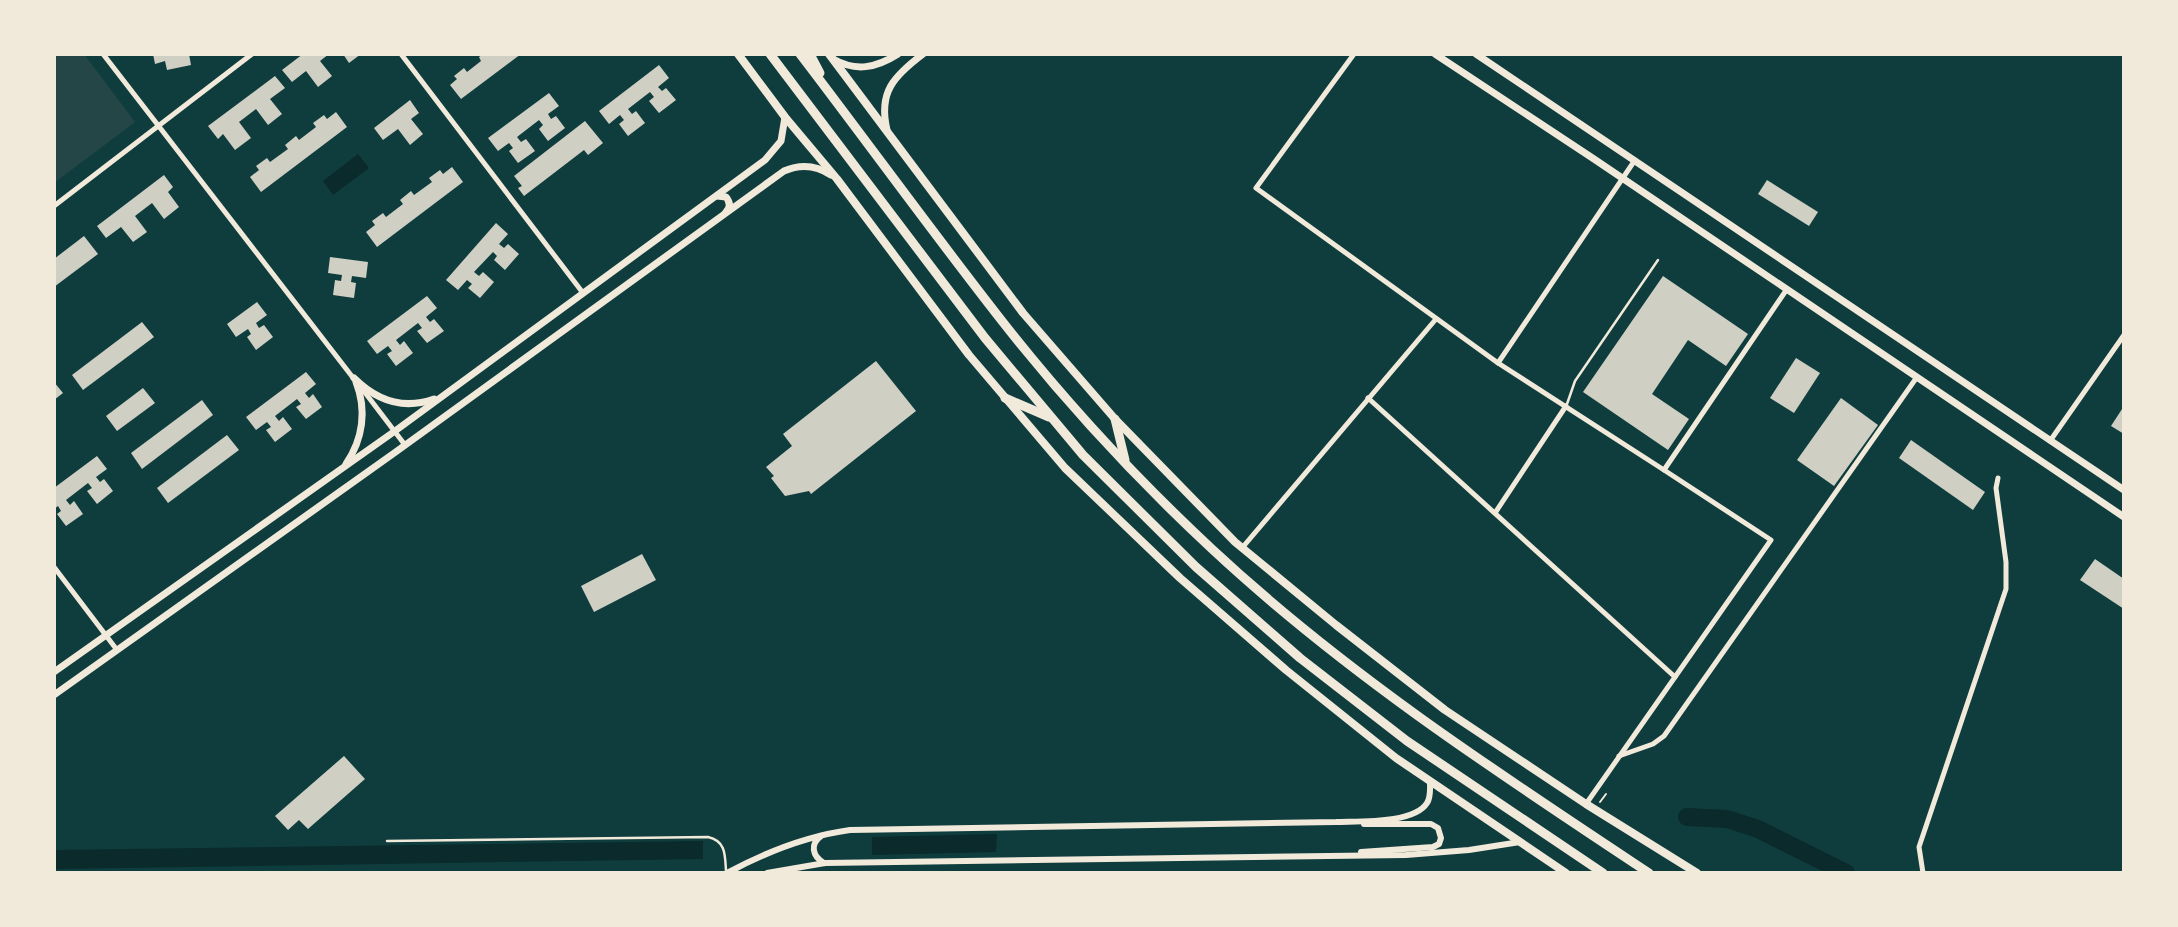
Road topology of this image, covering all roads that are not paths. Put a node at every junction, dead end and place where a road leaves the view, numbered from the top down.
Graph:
1 (103, 54) edge
2 (252, 54) edge
3 (401, 54) edge
4 (738, 54) edge
5 (770, 54) edge
6 (800, 54) edge
7 (810, 54) edge
8 (898, 54) edge
9 (923, 54) edge
10 (1354, 54) edge
11 (1435, 54) edge
12 (1476, 54) edge
13 (830, 56) edge
14 (832, 96) junction
15 (785, 117) junction
16 (158, 126) junction
17 (887, 131) junction
18 (1635, 160) junction
19 (1622, 178) junction
20 (837, 179) junction
21 (714, 197) junction
22 (54, 206) edge
23 (726, 213) junction
24 (1658, 260) dead end
25 (1787, 289) junction
26 (583, 293) junction
27 (1436, 319) junction
28 (2124, 335) edge
29 (1498, 363) junction
30 (1917, 377) junction
31 (354, 378) junction
32 (447, 393) junction
33 (1005, 398) junction
34 (1368, 398) junction
35 (1566, 407) junction
36 (1053, 419) junction
37 (1115, 419) junction
38 (395, 431) junction
39 (2050, 441) junction
40 (405, 445) junction
41 (1125, 461) junction
42 (342, 468) junction
43 (1664, 470) junction
44 (1998, 478) dead end
45 (2124, 491) edge
46 (1495, 513) junction
47 (2124, 517) edge
48 (1242, 548) junction
49 (54, 567) edge
50 (106, 636) junction
51 (117, 650) junction
52 (54, 672) edge
53 (1675, 677) junction
54 (54, 695) edge
55 (1619, 757) junction
56 (1430, 781) junction
57 (1586, 804) junction
58 (1336, 822) junction
59 (822, 834) junction
60 (387, 841) dead end
61 (1520, 842) junction
62 (1339, 855) junction
63 (825, 863) junction
64 (727, 873) edge
65 (767, 873) edge
66 (1566, 873) edge
67 (1603, 873) edge
68 (1649, 873) edge
69 (1697, 873) edge
70 (1923, 873) edge

1 - 16 street
2 - 16 street
3 - 26 street
4 - 15 main road
5 - 36 highway
6 - 14 highway
7 - 14 highway
8 - 13 main road
9 - 17 main road
10 - 27 street
11 - 19 main road
12 - 18 main road
13 - 17 main road
14 - 41 highway
15 - 20 main road
15 - 21 main road
16 - 22 street
16 - 31 street
17 - 37 main road
18 - 19 street
18 - 39 main road
19 - 25 main road
19 - 29 street
20 - 23 main road
20 - 33 main road
21 - 23 main road
21 - 26 main road
23 - 40 main road
24 - 35 lane
25 - 30 main road
25 - 43 street
26 - 32 main road
27 - 29 street
27 - 34 street
28 - 39 street
29 - 35 street
30 - 47 main road
30 - 55 street
31 - 32 main road
31 - 38 street
31 - 42 main road
32 - 38 main road
33 - 36 highway
33 - 56 main road
34 - 46 street
34 - 48 street
35 - 43 street
35 - 46 street
36 - 67 highway
37 - 41 highway
37 - 48 main road
38 - 40 street
38 - 42 main road
39 - 45 main road
40 - 51 main road
41 - 68 highway
42 - 50 main road
43 - 53 street
44 - 70 street
46 - 53 street
48 - 57 main road
49 - 50 street
50 - 51 street
50 - 52 main road
51 - 54 main road
53 - 55 street
55 - 57 street
56 - 58 street
56 - 61 main road
57 - 69 main road
58 - 59 street
58 - 62 street
59 - 63 street
59 - 64 street
60 - 64 lane
61 - 62 street
61 - 66 main road
62 - 63 street
63 - 65 street

